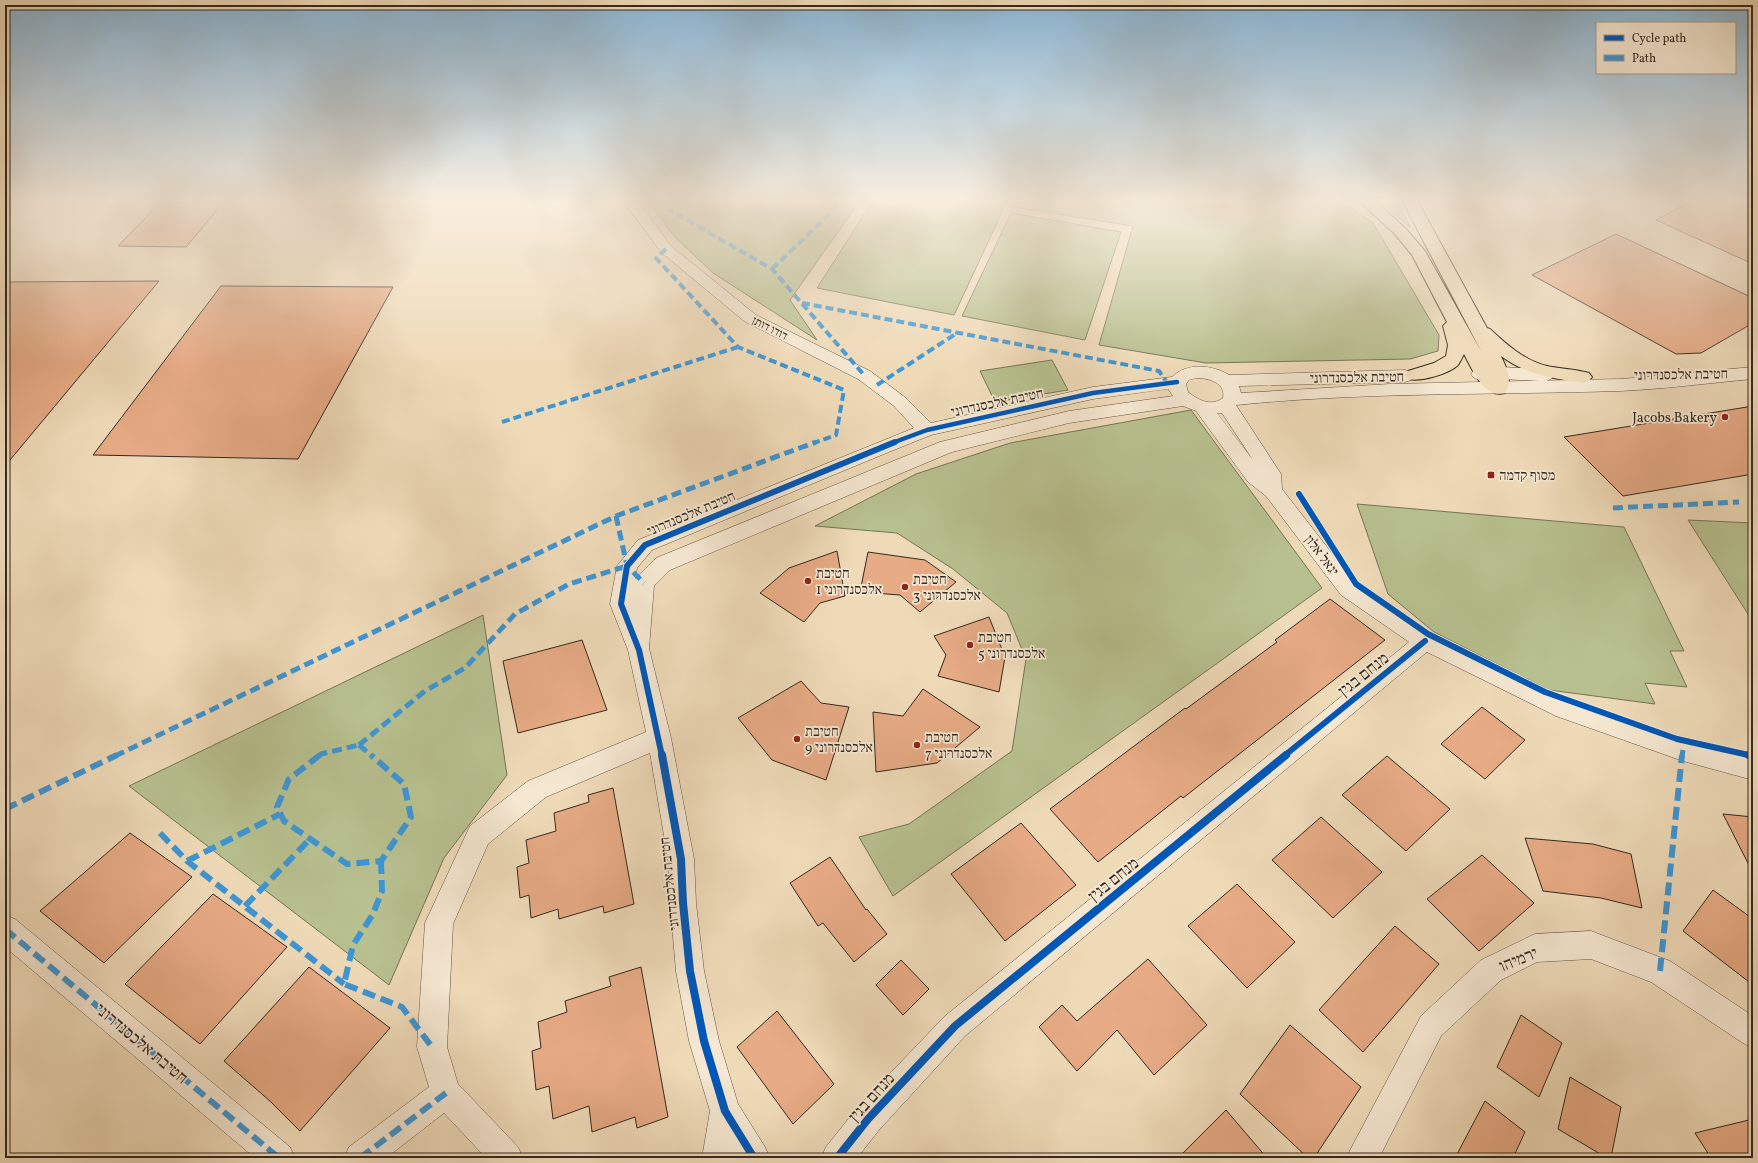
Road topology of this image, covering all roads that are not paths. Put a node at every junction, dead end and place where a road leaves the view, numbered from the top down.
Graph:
1 (675, 256) edge
2 (1420, 256) edge
3 (1439, 256) edge
4 (1448, 307) junction
5 (1478, 328) junction
6 (1748, 373) edge
7 (1414, 375) junction
8 (1583, 376) junction
9 (1494, 379) junction
10 (1226, 381) junction
11 (1177, 382) junction
12 (1229, 402) junction
13 (1194, 404) junction
14 (927, 430) junction
15 (1273, 491) junction
16 (1425, 641) junction
17 (639, 650) junction
18 (659, 738) junction
19 (1753, 769) edge
20 (5, 928) edge
21 (1753, 1032) edge
22 (446, 1093) junction
23 (725, 1111) junction
24 (279, 1158) edge
25 (360, 1158) edge
26 (507, 1158) edge
27 (718, 1158) edge
28 (754, 1158) edge
29 (836, 1158) edge
30 (1362, 1158) edge

1 - 14 street, דודו דותן
2 - 4 highway
3 - 5 highway
4 - 7 highway
4 - 9 highway
5 - 8 highway
5 - 9 highway
6 - 8 street, חטיבת אלכסנדרוני
6 - 9 street, חטיבת אלכסנדרוני
7 - 9 street, חטיבת אלכסנדרוני
7 - 10 street, חטיבת אלכסנדרוני
8 - 9 street, חטיבת אלכסנדרוני
9 - 12 street, חטיבת אלכסנדרוני
10 - 11 street
10 - 12 street
11 - 13 street
11 - 14 street, חטיבת אלכסנדרוני
12 - 13 street
12 - 15 street, יגאל אלון
13 - 15 street, יגאל אלון
13 - 17 street, חטיבת אלכסנדרוני
14 - 17 street, חטיבת אלכסנדרוני
15 - 16 street, יגאל אלון
16 - 19 street, יגאל אלון
16 - 29 street, מנחם בגין
17 - 18 street, חטיבת אלכסנדרוני
18 - 22 street
18 - 23 street, חטיבת אלכסנדרוני
20 - 24 street, חטיבת אלכסנדרוני
21 - 30 street, ירמיהו
22 - 25 street
22 - 26 street
23 - 27 street, חטיבת אלכסנדרוני
23 - 28 street, חטיבת אלכסנדרוני

